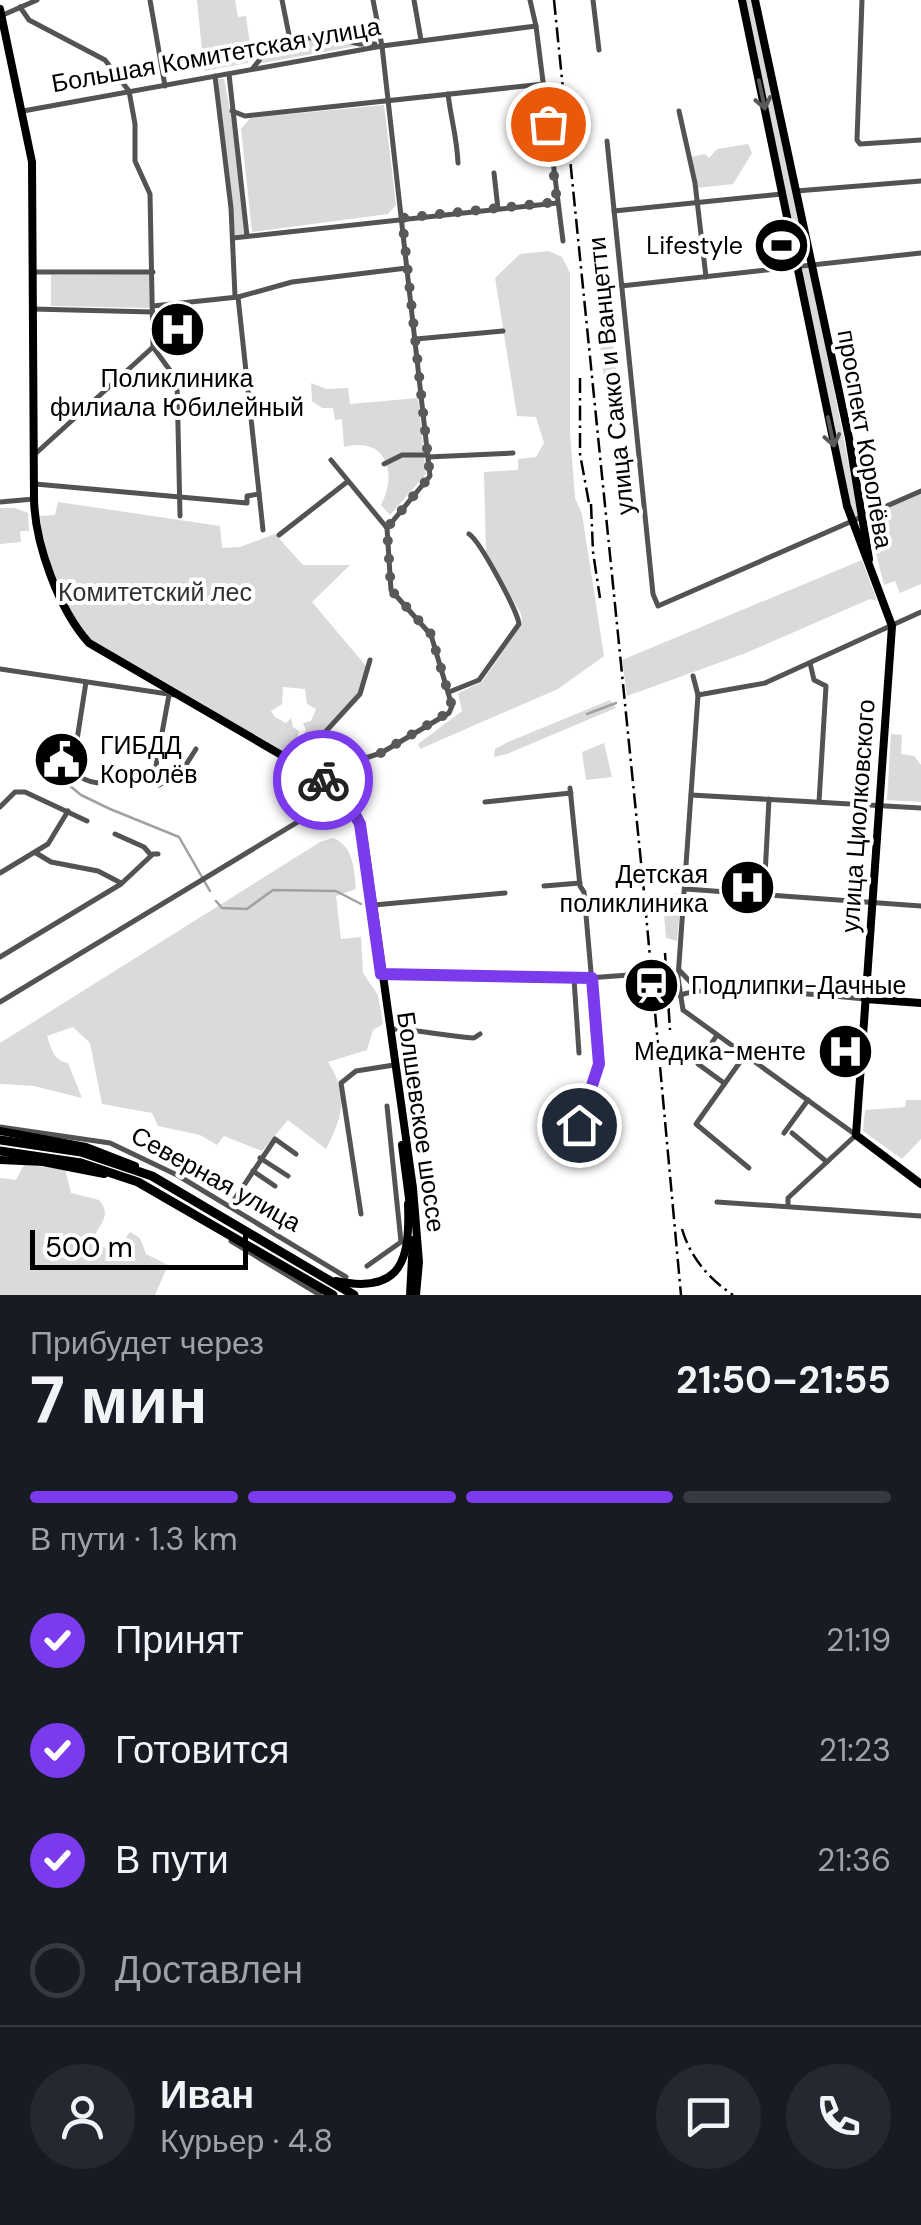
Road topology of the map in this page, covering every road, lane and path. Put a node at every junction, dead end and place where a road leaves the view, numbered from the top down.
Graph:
1 (36, 0) edge
2 (150, 0) edge
3 (282, 0) edge
4 (373, 0) edge
5 (414, 0) edge
6 (530, 0) edge
7 (593, 0) edge
8 (742, 0) edge
9 (755, 0) edge
10 (862, 0) edge
11 (20, 7) junction
12 (1, 12) edge
13 (536, 26) junction
14 (421, 40) junction
15 (291, 45) junction
16 (382, 46) junction
17 (361, 47) junction
18 (599, 50) dead end
19 (253, 68) junction
20 (229, 74) junction
21 (215, 76) junction
22 (544, 84) junction
23 (165, 86) junction
24 (128, 91) junction
25 (448, 94) junction
26 (388, 101) junction
27 (23, 111) junction
28 (232, 111) junction
29 (679, 111) dead end
30 (246, 116) junction
31 (236, 129) junction
32 (608, 140) dead end
33 (921, 140) edge
34 (458, 163) dead end
35 (494, 173) dead end
36 (921, 181) edge
37 (796, 190) junction
38 (782, 194) junction
39 (557, 202) junction
40 (697, 202) junction
41 (498, 208) junction
42 (614, 211) junction
43 (402, 218) junction
44 (247, 236) junction
45 (234, 238) junction
46 (563, 241) dead end
47 (921, 252) edge
48 (811, 264) junction
49 (797, 267) junction
50 (407, 268) junction
51 (32, 272) junction
52 (152, 272) junction
53 (706, 277) junction
54 (621, 286) junction
55 (236, 297) junction
56 (36, 309) junction
57 (153, 309) junction
58 (503, 331) dead end
59 (415, 340) junction
60 (153, 347) junction
61 (513, 453) dead end
62 (34, 455) junction
63 (428, 456) junction
64 (331, 460) dead end
65 (384, 464) dead end
66 (346, 482) junction
67 (34, 484) junction
68 (921, 491) edge
69 (259, 494) junction
70 (181, 496) junction
71 (34, 500) junction
72 (0, 502) edge
73 (180, 516) dead end
74 (863, 517) junction
75 (851, 524) junction
76 (387, 528) junction
77 (263, 530) dead end
78 (469, 534) dead end
79 (279, 535) dead end
80 (862, 537) junction
81 (870, 565) joint
82 (921, 612) edge
83 (892, 626) junction
84 (370, 660) dead end
85 (810, 662) junction
86 (0, 669) edge
87 (693, 676) dead end
88 (86, 682) junction
89 (158, 688) junction
90 (448, 692) junction
91 (174, 695) junction
92 (698, 695) junction
93 (196, 749) dead end
94 (296, 764) junction
95 (182, 770) junction
96 (155, 771) junction
97 (319, 777) junction
98 (159, 785) dead end
99 (344, 794) junction
100 (691, 795) junction
101 (769, 799) junction
102 (484, 802) dead end
103 (819, 802) junction
104 (0, 806) edge
105 (879, 806) junction
106 (921, 808) edge
107 (68, 812) junction
108 (87, 821) dead end
109 (115, 834) dead end
110 (36, 853) junction
111 (158, 854) dead end
112 (150, 857) junction
113 (0, 873) edge
114 (580, 883) junction
115 (121, 884) junction
116 (544, 886) dead end
117 (686, 889) junction
118 (505, 893) dead end
119 (764, 895) junction
120 (872, 902) junction
121 (372, 905) junction
122 (921, 906) edge
123 (0, 957) edge
124 (381, 974) junction
125 (630, 975) dead end
126 (681, 975) junction
127 (592, 978) junction
128 (574, 979) junction
129 (704, 991) junction
130 (680, 996) junction
131 (865, 999) junction
132 (0, 1002) edge
133 (921, 1004) edge
134 (388, 1029) junction
135 (480, 1034) dead end
136 (718, 1036) junction
137 (579, 1053) dead end
138 (744, 1054) junction
139 (394, 1064) junction
140 (724, 1083) junction
141 (398, 1093) junction
142 (808, 1100) junction
143 (387, 1106) dead end
144 (394, 1122) junction
145 (579, 1125) dead end
146 (0, 1133) edge
147 (784, 1133) dead end
148 (792, 1133) dead end
149 (856, 1135) junction
150 (110, 1143) junction
151 (98, 1151) junction
152 (296, 1154) dead end
153 (0, 1156) edge
154 (112, 1156) junction
155 (260, 1158) junction
156 (827, 1162) junction
157 (750, 1168) dead end
158 (253, 1171) junction
159 (152, 1176) junction
160 (288, 1176) dead end
161 (138, 1182) junction
162 (921, 1184) edge
163 (275, 1186) dead end
164 (408, 1195) junction
165 (168, 1196) junction
166 (717, 1202) dead end
167 (230, 1206) junction
168 (788, 1206) junction
169 (362, 1214) dead end
170 (921, 1216) edge
171 (367, 1266) dead end
172 (319, 1274) junction
173 (346, 1277) dead end
174 (320, 1295) edge
175 (333, 1295) edge
176 (354, 1295) edge
177 (413, 1295) edge

1 - 11 street
2 - 23 street
3 - 15 street
4 - 16 street
5 - 14 street
6 - 13 street
7 - 18 street
8 -> 38 main road, проспект Королёва
9 - 37 main road, проспект Королёва
10 - 33 street
11 - 12 street
11 - 24 street
12 - 27 main road
13 - 14 street, Большая Комитетская улица
13 - 22 street
14 - 16 street, Большая Комитетская улица
15 - 17 street
15 - 19 street
16 - 17 street, Большая Комитетская улица
16 - 26 street
17 - 19 street, Большая Комитетская улица
19 - 20 street, Большая Комитетская улица
20 - 21 street, Большая Комитетская улица
20 - 28 street
21 - 23 street, Большая Комитетская улица
21 - 45 street
22 - 25 street
22 - 39 street
23 - 24 street, Большая Комитетская улица
24 - 27 street, Большая Комитетская улица
24 - 52 street
25 - 26 street
25 - 34 street
26 - 30 street
26 - 43 street
27 - 51 main road
28 - 30 street
28 - 31 street
29 - 40 street
30 - 31 street
31 - 44 street
32 - 42 street, улица Сакко и Ванцетти
35 - 41 street
36 - 37 street
37 - 48 main road, проспект Королёва
38 - 40 street
38 - 49 main road, проспект Королёва
39 - 41 street
39 - 46 street
40 - 42 street
40 - 53 street
41 - 43 street
42 - 54 street, улица Сакко и Ванцетти
43 - 44 street
43 - 50 street
44 - 45 street
45 - 55 street
47 - 48 street
48 - 49 street
48 - 74 main road, проспект Королёва
49 - 53 street
49 -> 75 main road, проспект Королёва
50 - 55 street
50 - 59 street
51 - 52 street
51 - 56 main road
52 - 57 street
53 - 54 street
54 - 75 street, улица Сакко и Ванцетти
55 - 57 street
55 - 69 street
56 - 57 street
56 - 62 main road
57 - 60 street
58 - 59 street
59 - 63 street
60 - 62 street
60 - 70 street
61 - 63 street
62 - 67 main road
63 - 65 street
63 - 76 street
64 - 66 street
66 - 76 street
66 - 79 street
67 - 70 street
67 - 71 main road
68 - 74 street
69 - 70 street
69 - 77 street
70 - 73 street
71 - 72 street
71 - 89 main road
74 - 75 street
74 - 80 main road, проспект Королёва
75 - 80 main road, проспект Королёва
76 - 90 street
78 - 90 street
80 - 81 main road, проспект Королёва
81 - 83 main road, улица Циолковского
82 - 83 street
83 - 85 street
83 - 105 main road, улица Циолковского
84 - 94 street
85 - 92 street
85 - 103 street
86 - 88 street
87 - 92 street
88 - 89 street
88 - 96 street
89 - 91 main road
90 - 97 street
91 - 94 main road
91 - 96 street
92 - 100 street
93 - 95 street
94 - 97 main road
95 - 96 street
95 - 98 street
97 - 99 main road
99 - 121 main road, Болшевское шоссе
99 - 132 street
100 - 101 street
100 - 117 street
101 - 103 street
101 - 119 street
102 - 114 street
103 - 105 street
104 - 107 street
105 - 106 street
105 - 120 main road, улица Циолковского
107 - 108 street
107 - 110 street
109 - 112 street
110 - 113 street
110 - 115 street
111 - 112 street
112 - 115 street
114 - 116 street
114 - 127 street
115 - 123 street
117 - 119 street
117 - 126 street
118 - 121 street
119 - 120 street
120 - 122 street
120 - 131 main road, улица Циолковского
121 - 124 main road, Болшевское шоссе
124 - 128 street
124 - 134 main road, Болшевское шоссе
125 - 127 street
126 - 129 street
126 - 130 street
127 - 128 street
127 - 145 street
128 - 137 street
129 - 130 street
129 - 131 street
130 - 136 street
131 - 133 main road
131 - 149 main road, улица Циолковского
134 - 135 street
134 - 139 main road, Болшевское шоссе
136 - 138 street
136 - 140 street
138 - 140 street
138 - 142 street
139 - 141 main road, Болшевское шоссе
139 - 169 street
140 - 157 street
141 - 144 main road
141 - 177 main road, Болшевское шоссе
142 - 147 street
142 - 149 street
143 - 144 street
144 - 164 main road
144 - 171 street
146 - 150 street, Северная улица
146 - 151 main road
146 - 159 highway
148 - 156 street
149 - 156 street
149 - 162 main road
150 - 151 street
150 - 154 street
150 - 167 street, Северная улица
151 - 154 main road
152 - 155 street
153 - 161 main road
153 - 161 highway
154 - 159 main road
155 - 158 street
155 - 160 street
156 - 168 street
158 - 163 street
158 - 167 street
159 - 172 highway
161 - 165 highway
164 - 172 main road
164 - 177 main road
165 - 174 street
165 - 175 highway
166 - 168 street
167 - 173 street, Северная улица
168 - 170 street
172 - 176 highway

